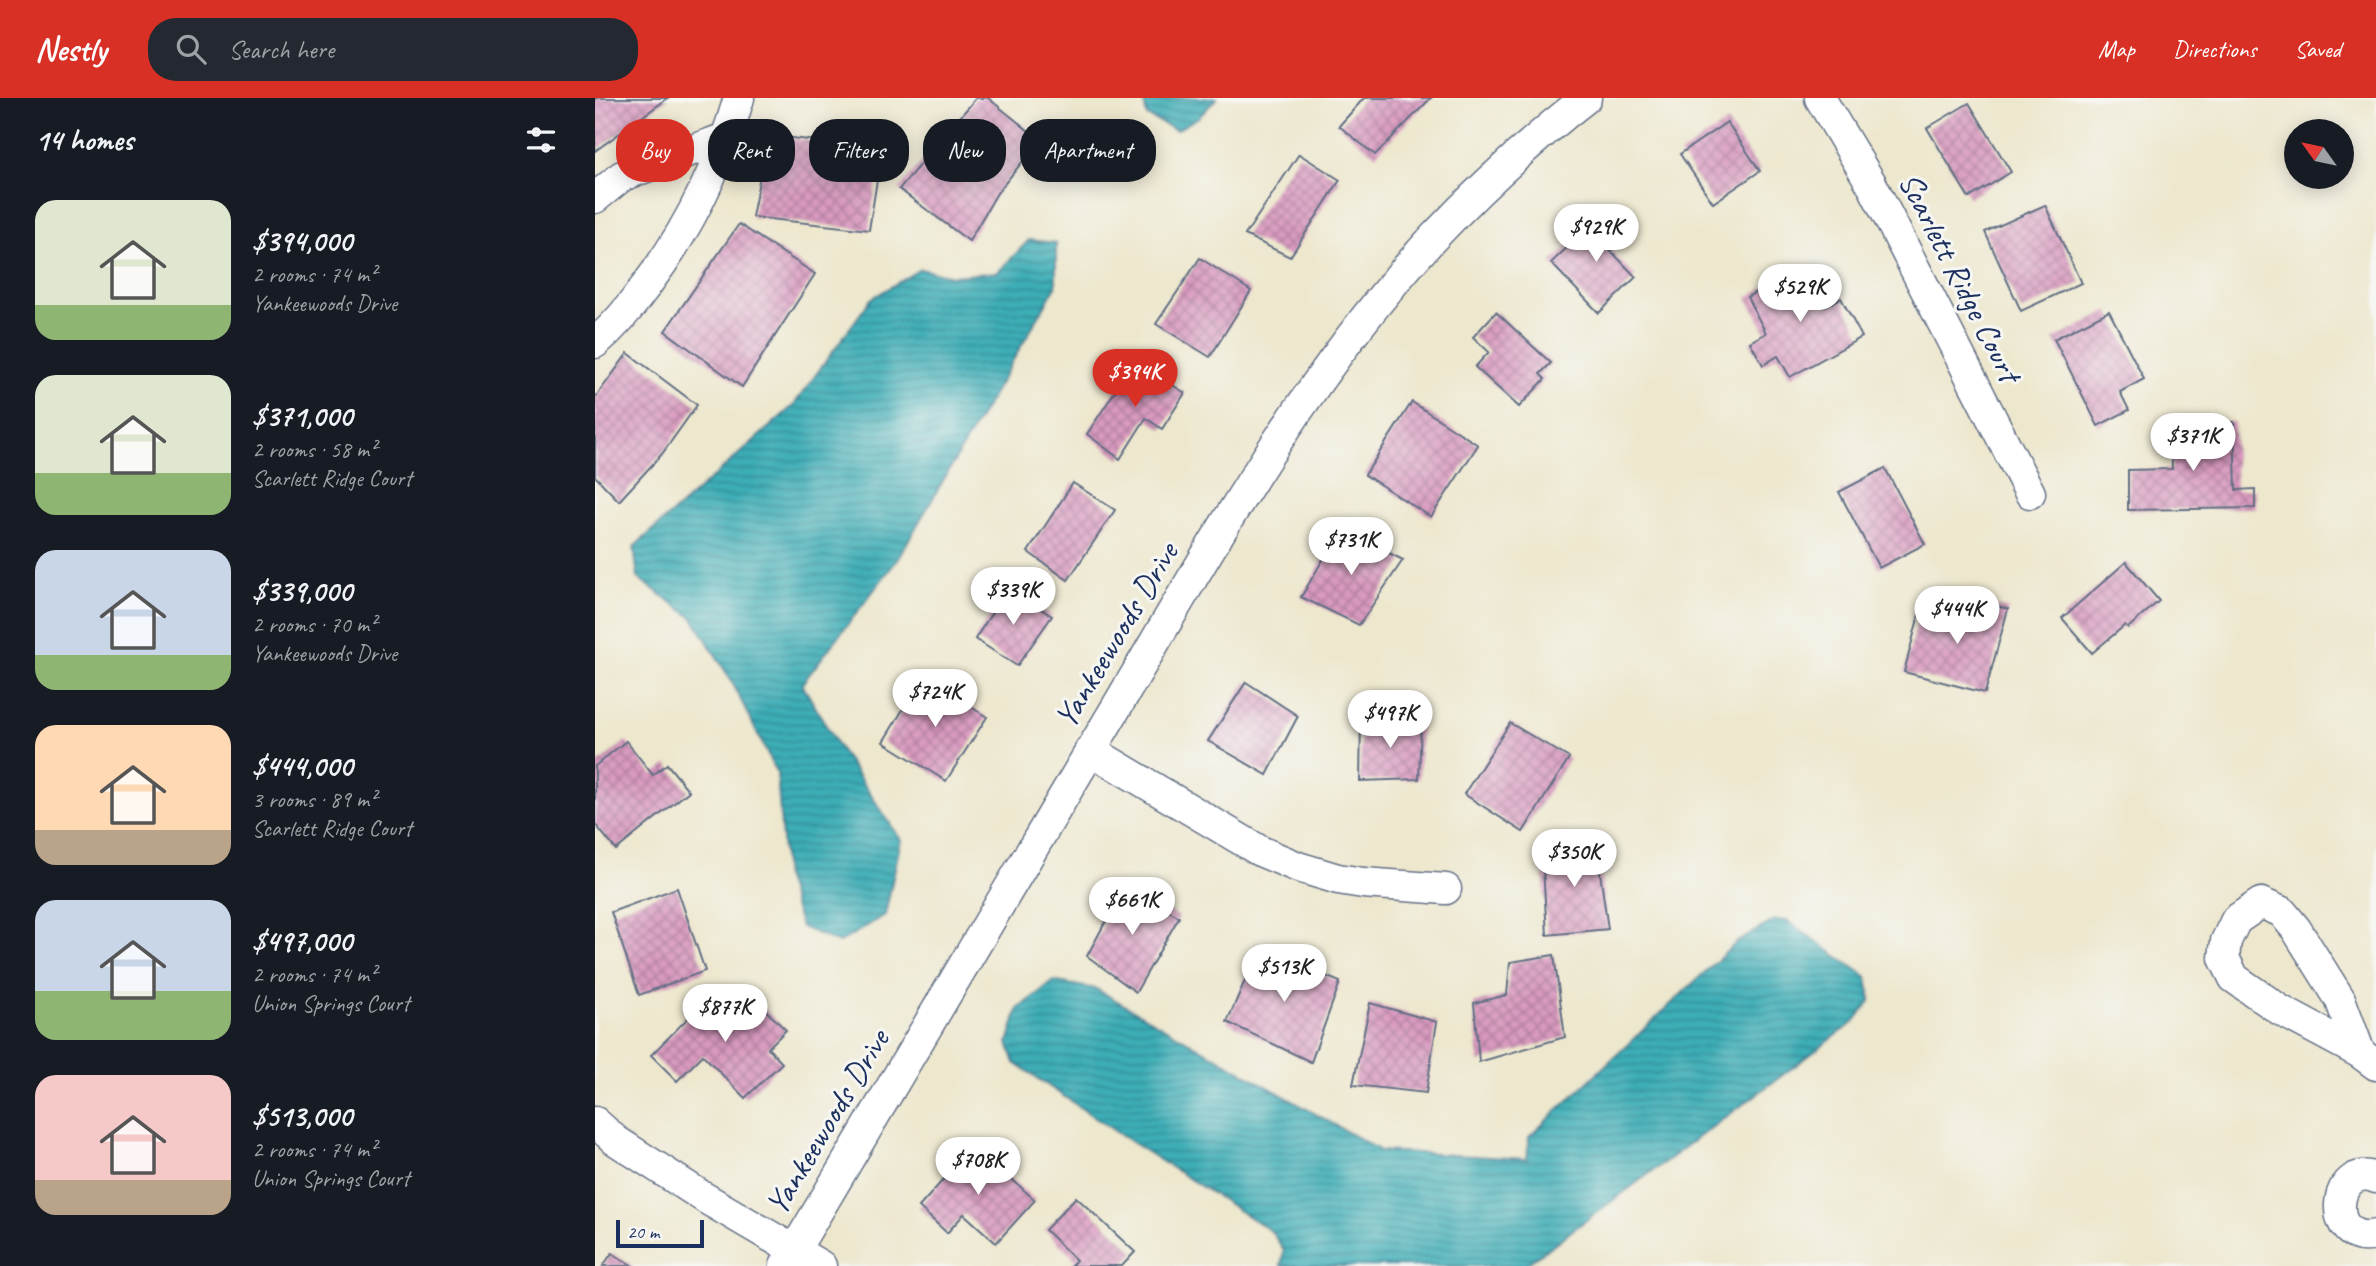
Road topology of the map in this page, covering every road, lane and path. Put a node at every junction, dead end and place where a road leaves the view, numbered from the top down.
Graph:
1 (739, 98) edge
2 (1586, 98) edge
3 (1820, 98) edge
4 (733, 119) edge
5 (708, 144) edge
6 (710, 182) edge
7 (595, 198) edge
8 (595, 343) edge
9 (2030, 493) dead end
10 (1090, 750) junction
11 (1446, 889) dead end
12 (2368, 1059) edge
13 (595, 1122) edge
14 (2376, 1178) edge
15 (2376, 1235) edge
16 (789, 1258) edge
17 (821, 1266) edge

1 - 4 street
2 - 10 street, Yankeewoods Drive
3 - 9 street, Scarlett Ridge Court
5 - 7 street
6 - 8 street
10 - 11 street
10 - 16 street, Yankeewoods Drive
12 - 12 street
13 - 16 street
14 - 15 street
16 - 17 street

